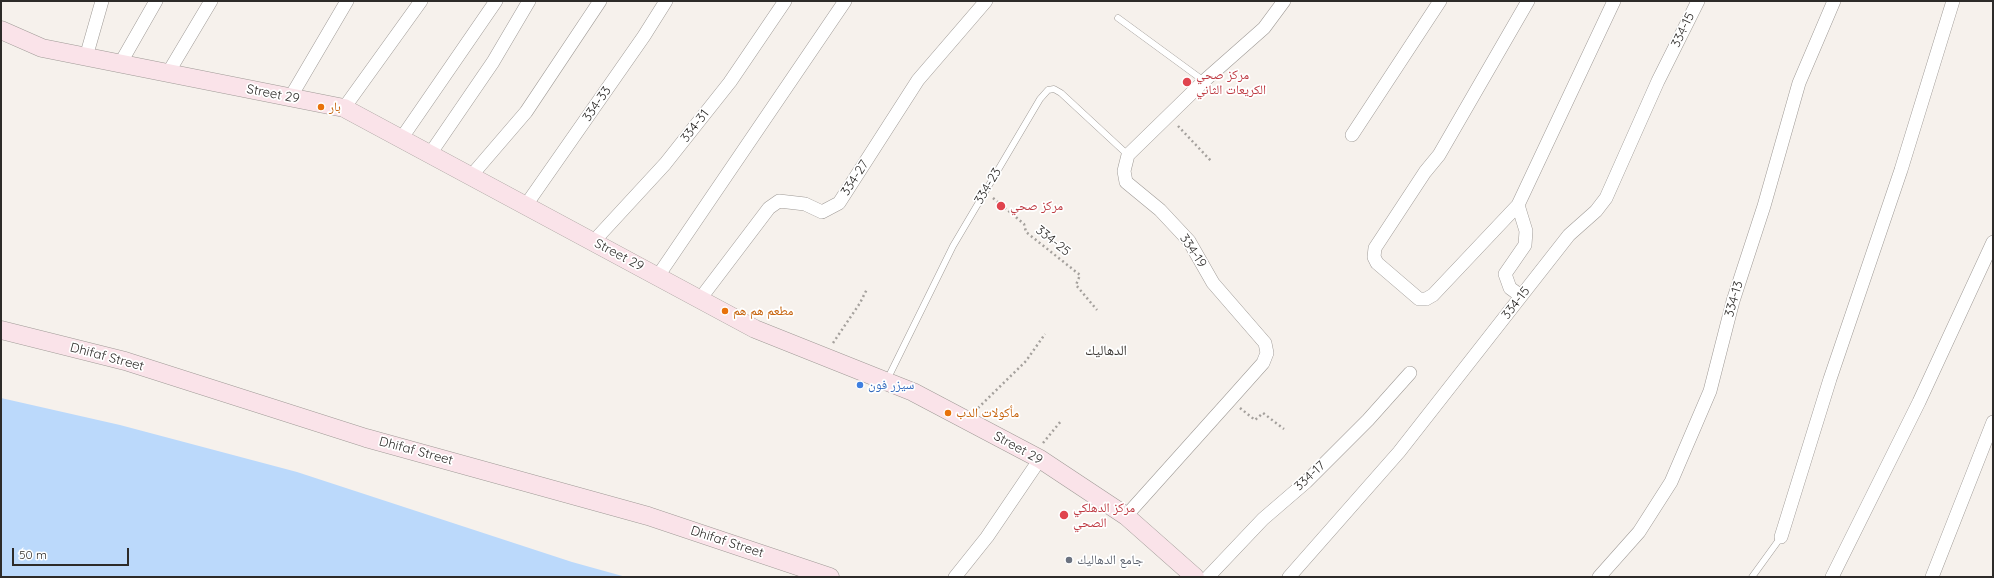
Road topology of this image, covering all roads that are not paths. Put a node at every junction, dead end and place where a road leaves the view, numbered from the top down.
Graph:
1 (102, 1) edge
2 (156, 1) edge
3 (211, 1) edge
4 (347, 1) edge
5 (421, 1) edge
6 (496, 1) edge
7 (529, 1) edge
8 (600, 1) edge
9 (666, 1) edge
10 (785, 1) edge
11 (845, 1) edge
12 (986, 1) edge
13 (1284, 1) edge
14 (1440, 1) edge
15 (1528, 1) edge
16 (1614, 1) edge
17 (1698, 1) edge
18 (1834, 1) edge
19 (1953, 1) edge
20 (1118, 18) dead end
21 (1, 30) edge
22 (86, 57) junction
23 (120, 64) junction
24 (168, 73) junction
25 (1204, 81) junction
26 (290, 98) junction
27 (344, 108) junction
28 (1352, 134) dead end
29 (401, 139) junction
30 (430, 154) junction
31 (1128, 155) junction
32 (471, 176) junction
33 (1518, 204) junction
34 (526, 205) junction
35 (594, 241) junction
36 (1993, 242) edge
37 (658, 276) junction
38 (1521, 296) junction
39 (700, 299) junction
40 (1, 330) edge
41 (1410, 374) dead end
42 (886, 381) junction
43 (1993, 422) edge
44 (1036, 457) junction
45 (1126, 516) junction
46 (1781, 537) joint
47 (830, 577) edge
48 (955, 577) edge
49 (1195, 577) edge
50 (1208, 577) edge
51 (1289, 577) edge
52 (1599, 577) edge
53 (1752, 577) edge
54 (1832, 577) edge
55 (1932, 577) edge

1 - 22 street
2 - 23 street
3 - 24 street
4 - 26 street
5 - 27 street
6 - 29 street
7 - 30 street
8 - 32 street
9 - 34 street, 334-33
10 - 35 street, 334-31
11 - 37 street
12 - 39 street, 334-27
13 - 25 street
14 - 28 street
15 - 33 street
16 - 33 street
17 - 38 street, 334-15
18 - 52 street, 334-13
19 - 46 street
20 - 25 lane
21 - 22 street, Street 29
22 - 23 street, Street 29
23 - 24 street, Street 29
24 - 26 street, Street 29
25 - 31 street
26 - 27 street, Street 29
27 - 29 street, Street 29
29 - 30 street, Street 29
30 - 32 street, Street 29
31 - 42 lane, 334-23
31 - 45 street, 334-19
32 - 34 street, Street 29
33 - 38 street
34 - 35 street, Street 29
35 - 37 street, Street 29
36 - 54 street
37 - 39 street, Street 29
38 - 51 street, 334-15
39 - 42 street, Street 29
40 - 47 street, Dhifaf Street
41 - 50 street, 334-17
42 - 44 street, Street 29
43 - 55 street
44 - 45 street, Street 29
44 - 48 street
45 - 49 street, Street 29
46 - 53 lane

